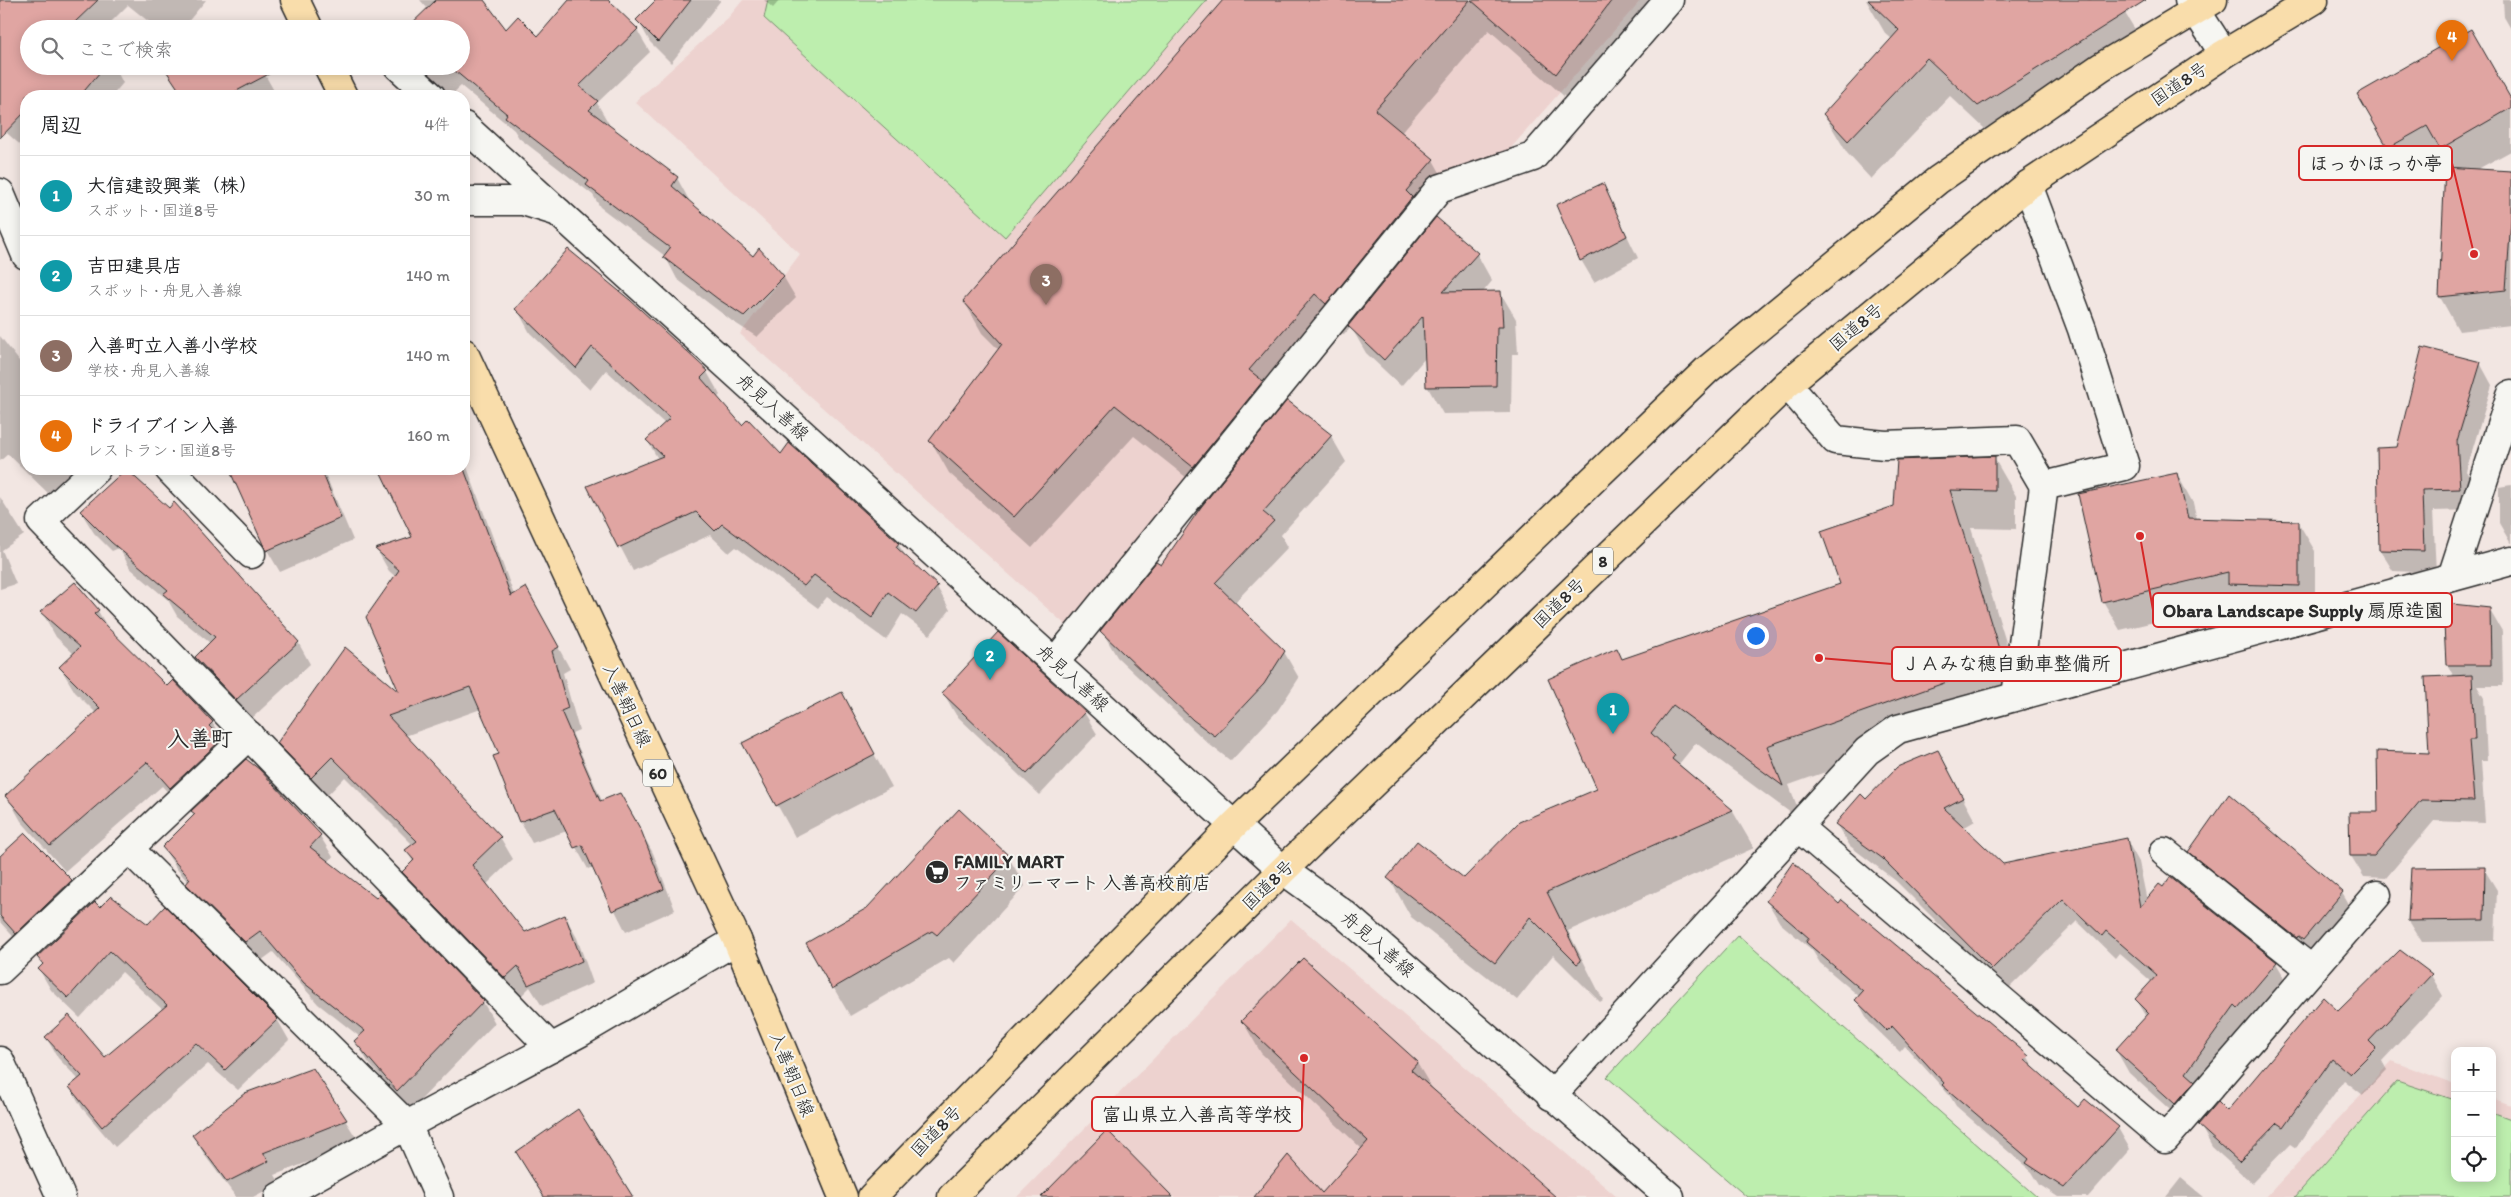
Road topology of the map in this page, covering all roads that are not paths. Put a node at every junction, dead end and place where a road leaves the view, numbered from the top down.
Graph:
1 (295, 0) edge
2 (1669, 0) edge
3 (2189, 0) edge
4 (2213, 0) edge
5 (2314, 0) edge
6 (305, 20) edge
7 (2224, 54) junction
8 (332, 75) edge
9 (408, 75) edge
10 (340, 90) edge
11 (424, 90) edge
12 (470, 131) edge
13 (2028, 185) junction
14 (0, 193) edge
15 (470, 201) edge
16 (558, 212) junction
17 (20, 241) edge
18 (470, 366) edge
19 (1787, 384) junction
20 (2511, 395) edge
21 (90, 475) edge
22 (175, 475) edge
23 (2044, 486) junction
24 (251, 554) dead end
25 (2511, 561) edge
26 (2452, 577) junction
27 (1055, 662) junction
28 (2016, 696) junction
29 (249, 735) junction
30 (1235, 824) junction
31 (1798, 827) junction
32 (129, 849) junction
33 (2164, 852) dead end
34 (1283, 870) junction
35 (2377, 895) dead end
36 (737, 940) junction
37 (0, 970) edge
38 (2312, 970) junction
39 (551, 1048) junction
40 (0, 1061) edge
41 (1551, 1096) junction
42 (407, 1125) junction
43 (61, 1197) edge
44 (279, 1197) edge
45 (439, 1197) edge
46 (843, 1197) edge
47 (872, 1197) edge
48 (952, 1197) edge
49 (1670, 1197) edge

1 - 6 main road
2 - 27 street
3 - 7 street
4 - 30 main road, 国道8号
5 - 7 main road, 国道8号 / 8
7 - 13 main road, 国道8号 / 8
8 - 10 main road
9 - 11 street
12 - 16 street
13 - 19 main road, 国道8号 / 8
13 - 23 street
14 - 17 street
15 - 16 street, 舟見入善線
16 - 27 street, 舟見入善線
18 - 36 main road, 入善朝日線 / 60
19 - 23 street
19 - 34 main road, 国道8号 / 8
20 - 26 street
21 - 29 street
22 - 24 street
23 - 28 street
25 - 26 street
26 - 28 street
27 - 30 street, 舟見入善線
28 - 31 street
29 - 32 street
29 - 39 street
30 - 34 street, 舟見入善線
30 - 47 main road, 国道8号
31 - 38 street
31 - 41 street
32 - 37 street
32 - 42 street
33 - 38 street
34 - 41 street, 舟見入善線
34 - 48 main road, 国道8号 / 8
35 - 38 street
36 - 39 street
36 - 46 main road, 入善朝日線 / 60
39 - 42 street
40 - 43 street
41 - 49 street, 舟見入善線
42 - 44 street
42 - 45 street

